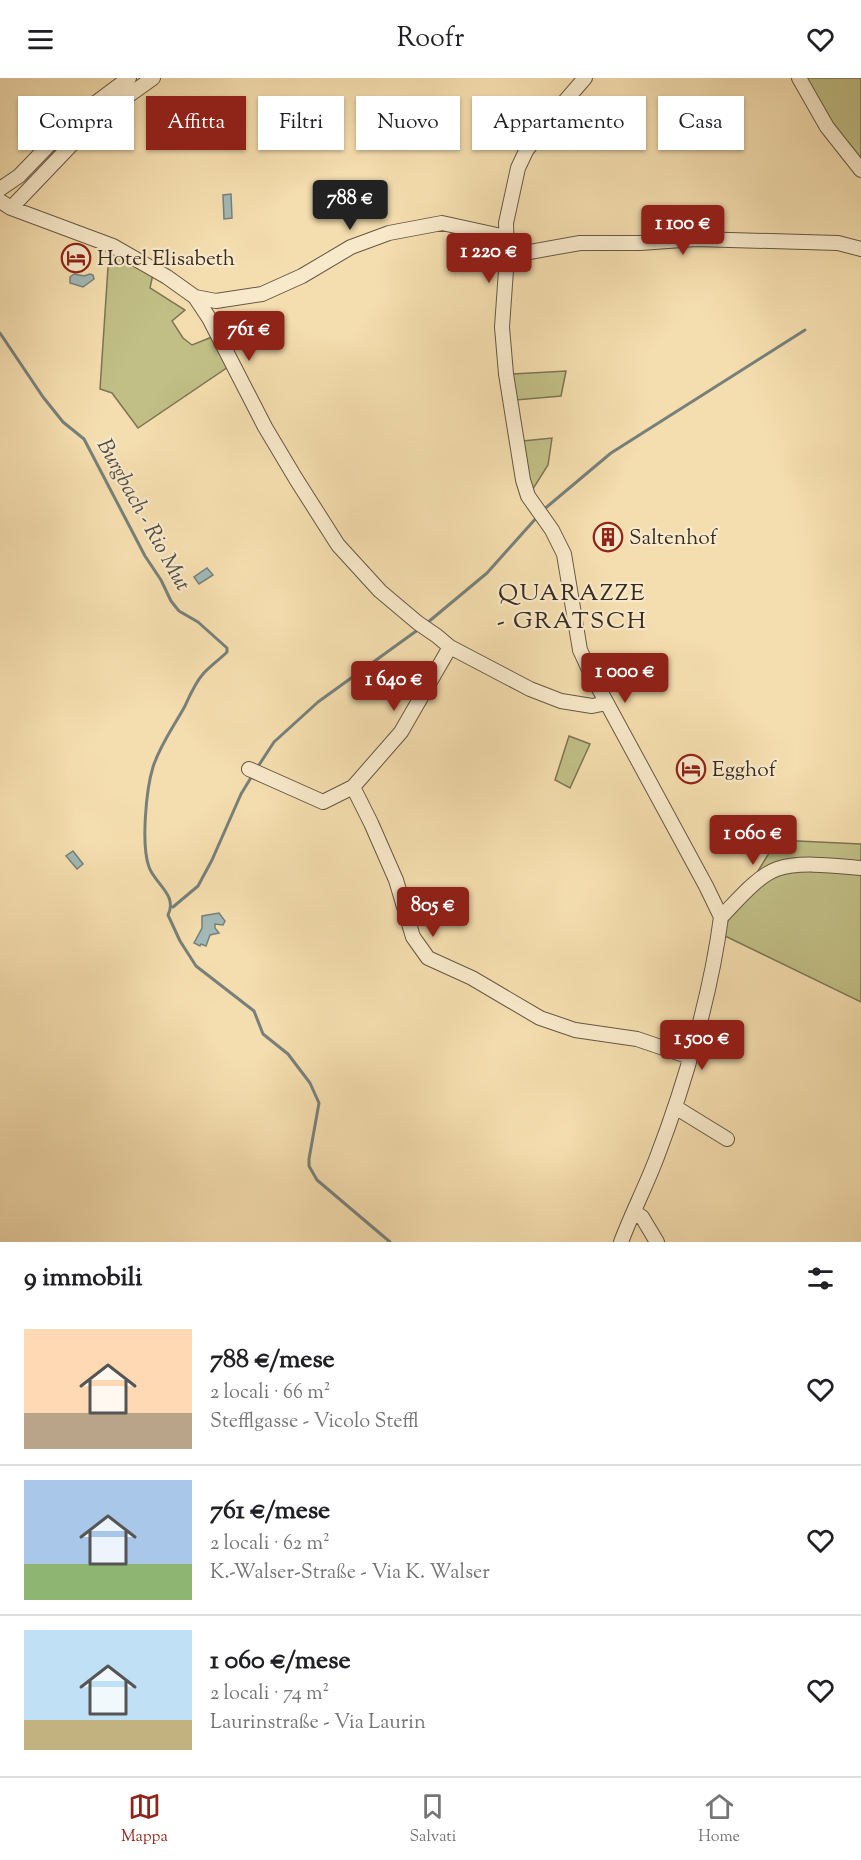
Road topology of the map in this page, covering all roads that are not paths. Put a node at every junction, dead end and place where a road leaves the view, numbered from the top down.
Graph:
1 (129, 78) edge
2 (153, 78) edge
3 (585, 78) edge
4 (799, 78) edge
5 (861, 170) edge
6 (0, 189) edge
7 (5, 205) edge
8 (506, 237) junction
9 (861, 249) edge
10 (507, 256) junction
11 (195, 297) junction
12 (450, 647) junction
13 (607, 703) junction
14 (254, 771) dead end
15 (353, 787) junction
16 (861, 868) edge
17 (721, 917) junction
18 (690, 1057) junction
19 (675, 1107) junction
20 (727, 1138) dead end
21 (634, 1212) junction
22 (621, 1242) edge
23 (657, 1242) edge

1 - 6 street
2 - 7 street
3 - 8 street
4 - 5 street
7 - 11 street
8 - 10 street
8 - 11 street
9 - 10 street
10 - 13 street
11 - 12 street
12 - 13 street
12 - 15 street
13 - 17 street
14 - 15 street
15 - 18 street
16 - 17 street
17 - 18 street
18 - 19 street
19 - 20 street
19 - 21 street
21 - 22 street
21 - 23 street

